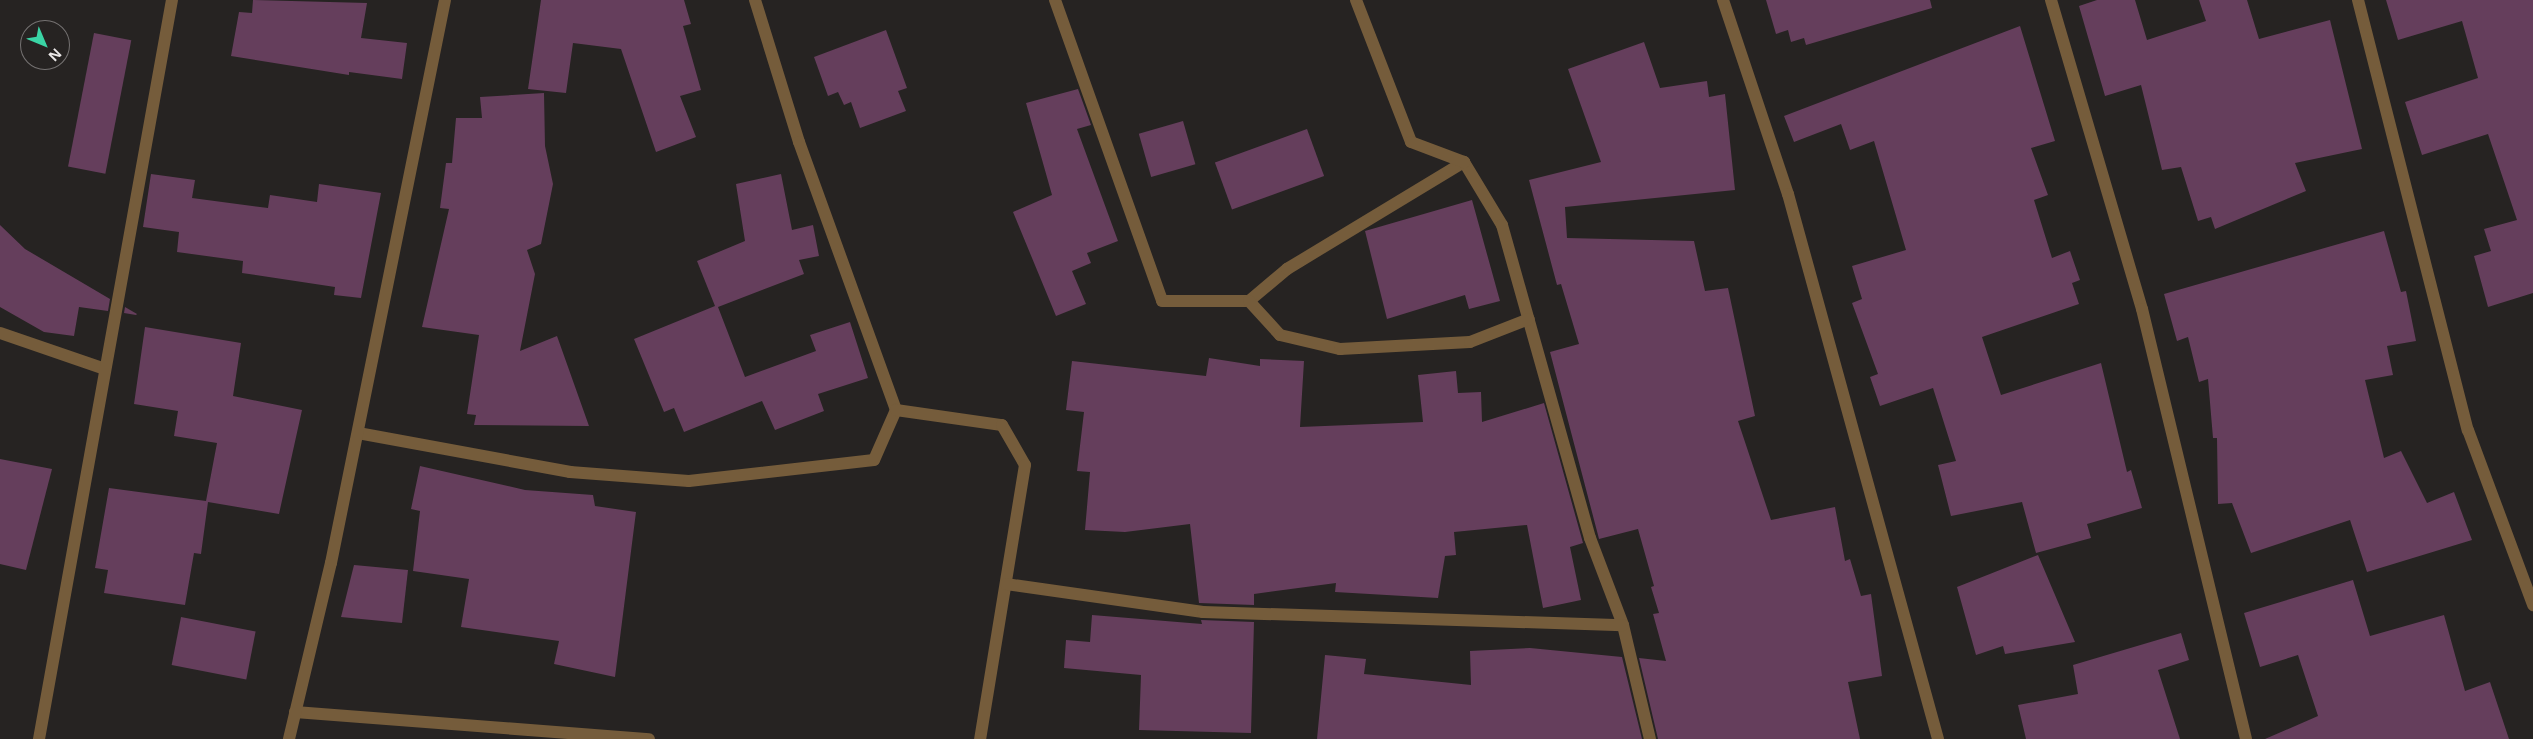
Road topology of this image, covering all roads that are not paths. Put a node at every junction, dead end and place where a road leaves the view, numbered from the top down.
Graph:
1 (172, 0) edge
2 (445, 0) edge
3 (754, 0) edge
4 (1055, 0) edge
5 (1356, 0) edge
6 (1724, 0) edge
7 (2051, 0) edge
8 (2358, 0) edge
9 (1464, 162) junction
10 (1249, 301) junction
11 (1529, 319) junction
12 (0, 333) edge
13 (105, 369) junction
14 (896, 410) junction
15 (358, 433) junction
16 (1006, 584) junction
17 (2533, 605) edge
18 (1623, 625) junction
19 (295, 712) junction
20 (39, 739) edge
21 (289, 739) edge
22 (649, 739) edge
23 (980, 739) edge
24 (1650, 739) edge
25 (1938, 739) edge
26 (2246, 739) edge

1 - 13 street
2 - 15 street
3 - 14 street
4 - 10 street
5 - 9 street
6 - 25 street
7 - 26 street
8 - 17 street
9 - 10 street
9 - 11 street
10 - 11 street
11 - 18 street
12 - 13 street
13 - 20 street
14 - 15 street
14 - 16 street
15 - 19 street
16 - 18 street
16 - 23 street
18 - 24 street
19 - 21 street
19 - 22 street

